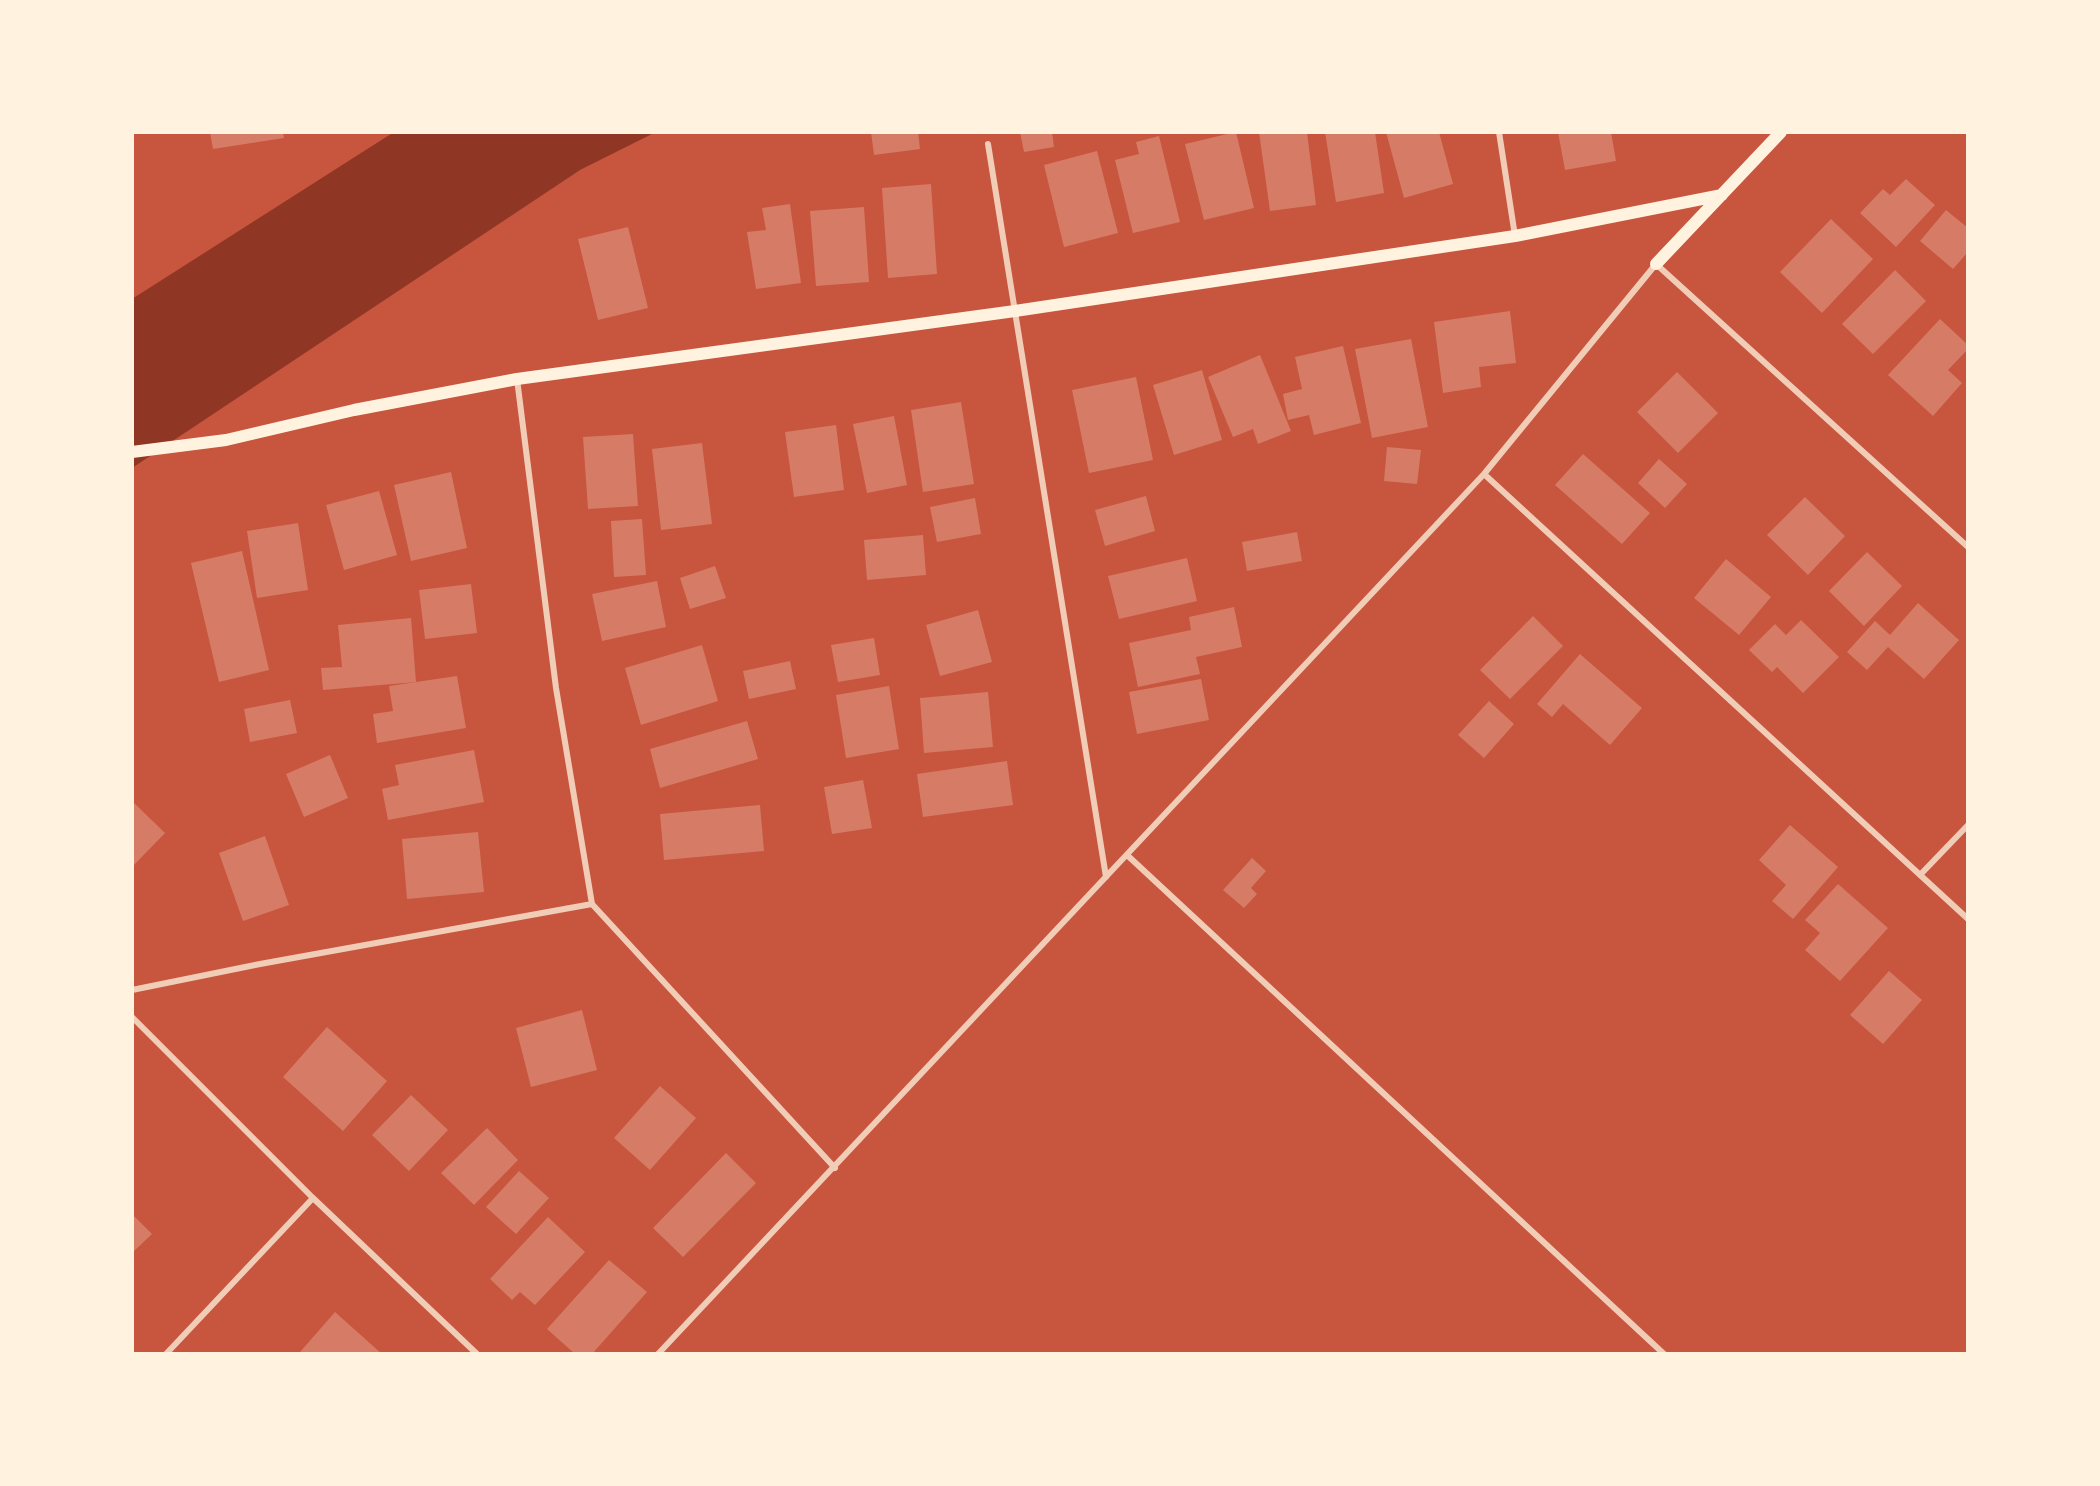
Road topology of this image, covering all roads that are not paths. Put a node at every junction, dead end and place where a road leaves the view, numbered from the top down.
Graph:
1 (1499, 132) edge
2 (1781, 132) edge
3 (988, 144) dead end
4 (1722, 195) junction
5 (1515, 236) junction
6 (1656, 264) junction
7 (1015, 311) junction
8 (517, 379) junction
9 (132, 452) edge
10 (1484, 474) junction
11 (1968, 547) edge
12 (1968, 825) edge
13 (1127, 855) junction
14 (1920, 875) junction
15 (1106, 877) junction
16 (592, 904) junction
17 (1968, 919) edge
18 (132, 990) edge
19 (132, 1017) edge
20 (835, 1168) junction
21 (313, 1198) junction
22 (166, 1354) edge
23 (477, 1354) edge
24 (658, 1354) edge
25 (1664, 1354) edge

1 - 5 street
2 - 4 main road
3 - 7 street
4 - 5 main road
4 - 6 main road
5 - 7 main road
6 - 10 street
6 - 11 street
7 - 8 main road
7 - 15 street
8 - 9 main road
8 - 16 street
10 - 13 street
10 - 14 street
12 - 14 street
13 - 15 street
13 - 25 street
14 - 17 street
15 - 20 street
16 - 18 street
16 - 20 street
19 - 21 street
20 - 24 street
21 - 22 street
21 - 23 street

